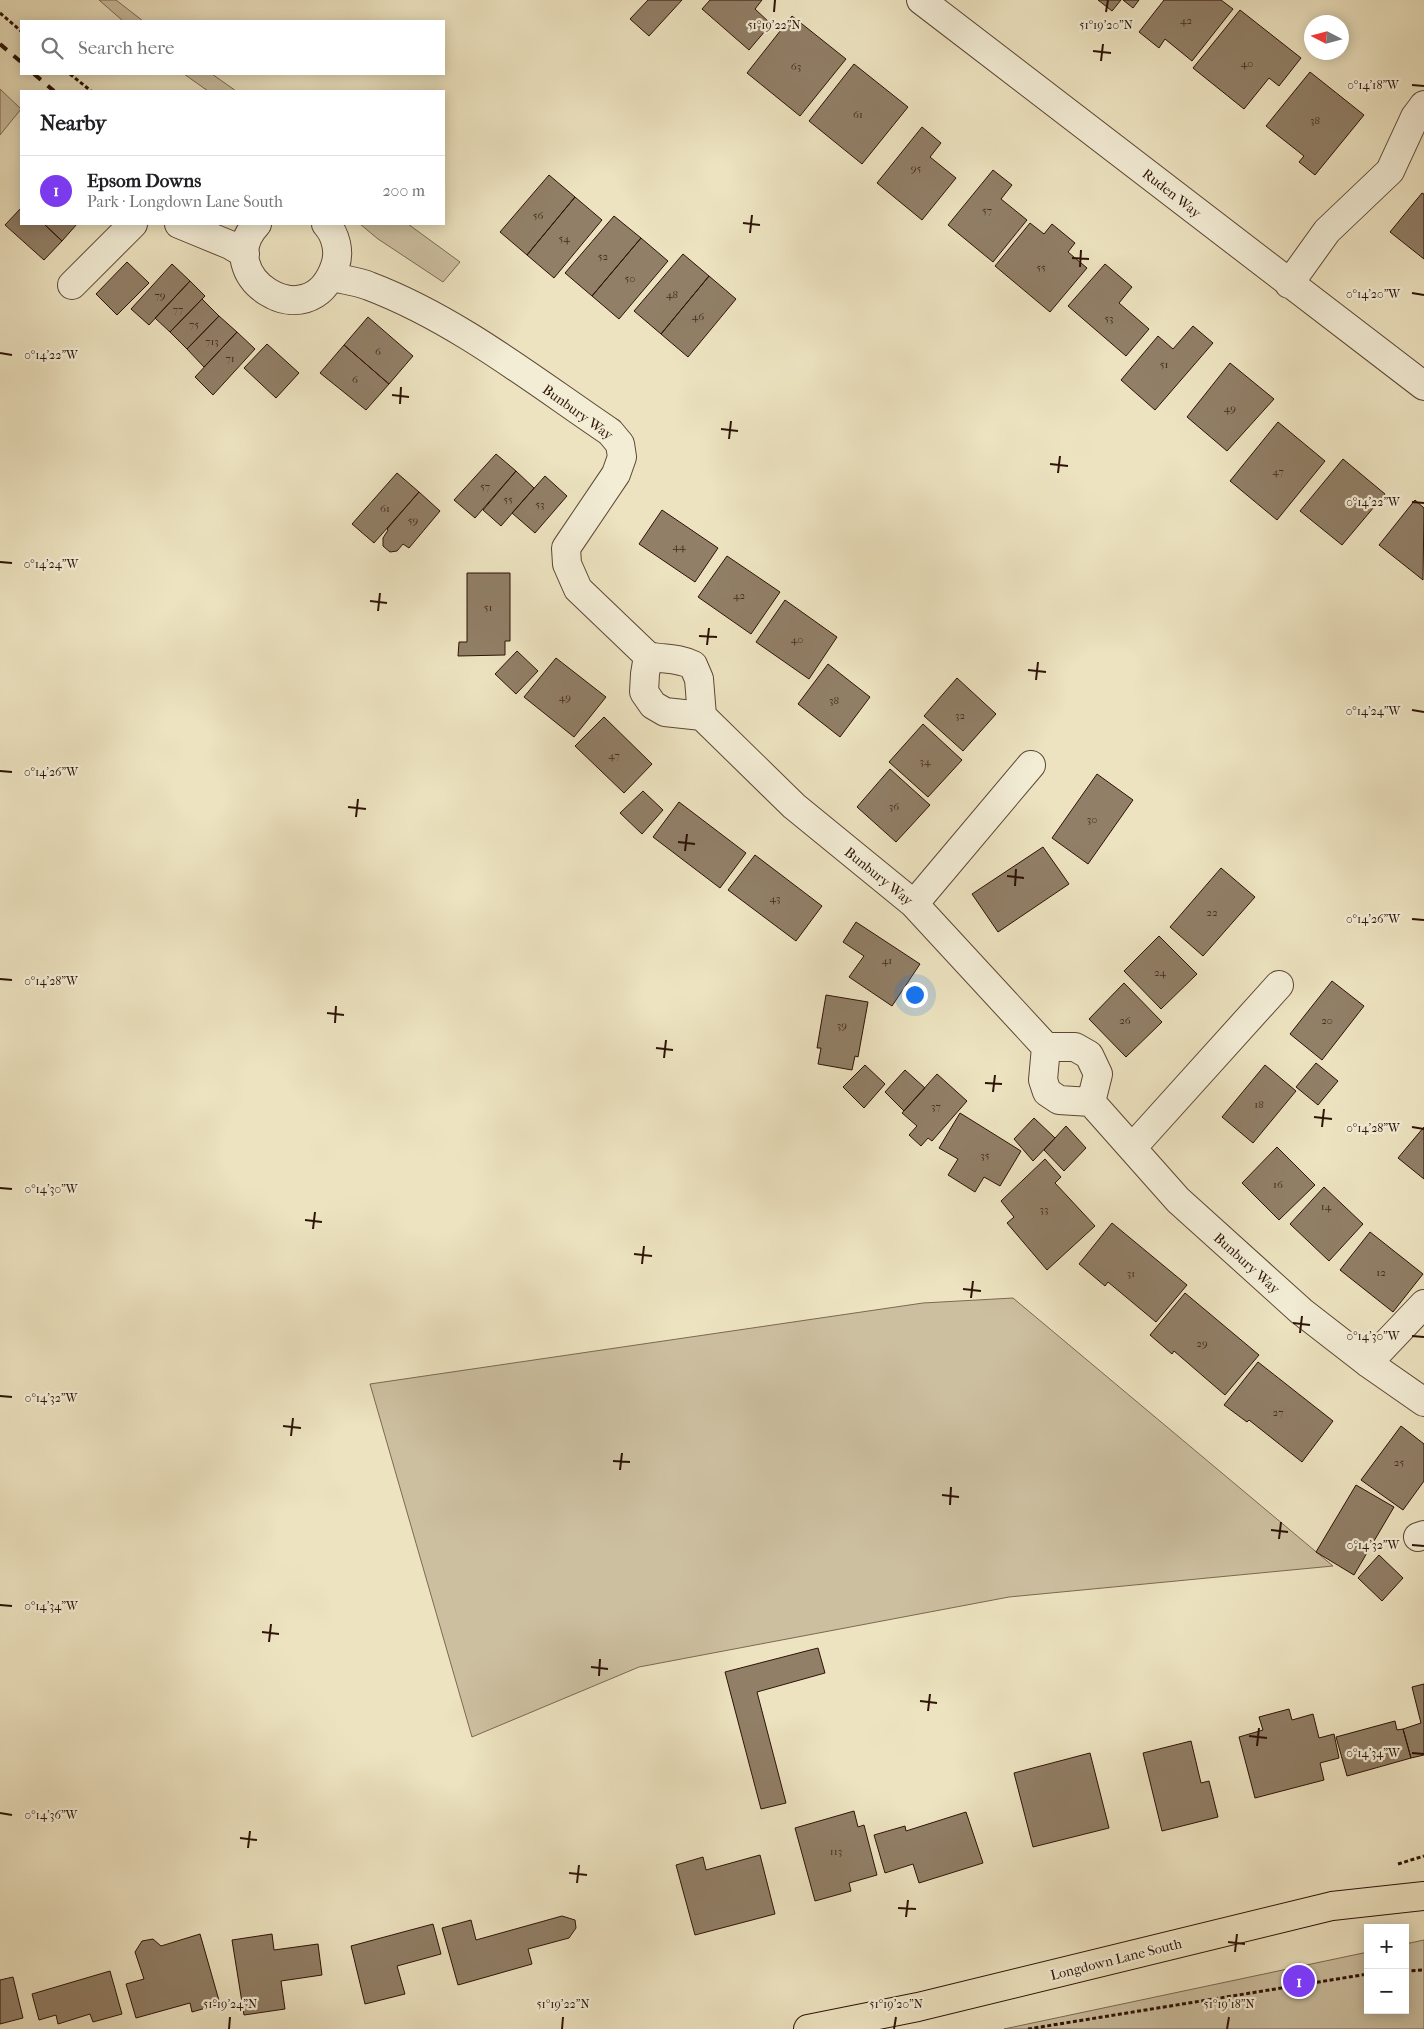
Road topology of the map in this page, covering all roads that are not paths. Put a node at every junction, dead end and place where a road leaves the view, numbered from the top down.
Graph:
1 (921, 0) edge
2 (1424, 105) edge
3 (132, 225) edge
4 (181, 225) edge
5 (256, 225) edge
6 (327, 225) edge
7 (245, 254) junction
8 (332, 277) junction
9 (1290, 284) junction
10 (72, 286) dead end
11 (1424, 386) edge
12 (648, 656) junction
13 (702, 716) junction
14 (1031, 765) dead end
15 (914, 904) junction
16 (1279, 985) dead end
17 (1046, 1047) junction
18 (1091, 1102) junction
19 (1132, 1148) junction
20 (1424, 1304) edge
21 (1368, 1364) junction
22 (1424, 1402) edge
23 (1424, 1896) edge
24 (808, 2029) edge

1 - 9 street, Ruden Way
2 - 9 street
3 - 10 street
4 - 7 street
5 - 7 street
6 - 8 street
7 - 8 street
8 - 12 street, Bunbury Way
9 - 11 street, Ruden Way
12 - 13 street
12 - 13 street
13 - 15 street, Bunbury Way
14 - 15 street
15 - 17 street, Bunbury Way
16 - 19 street
17 - 18 street
17 - 18 street
18 - 19 street, Bunbury Way
19 - 21 street, Bunbury Way
20 - 21 street
21 - 22 street, Bunbury Way
23 - 24 main road, Longdown Lane South

